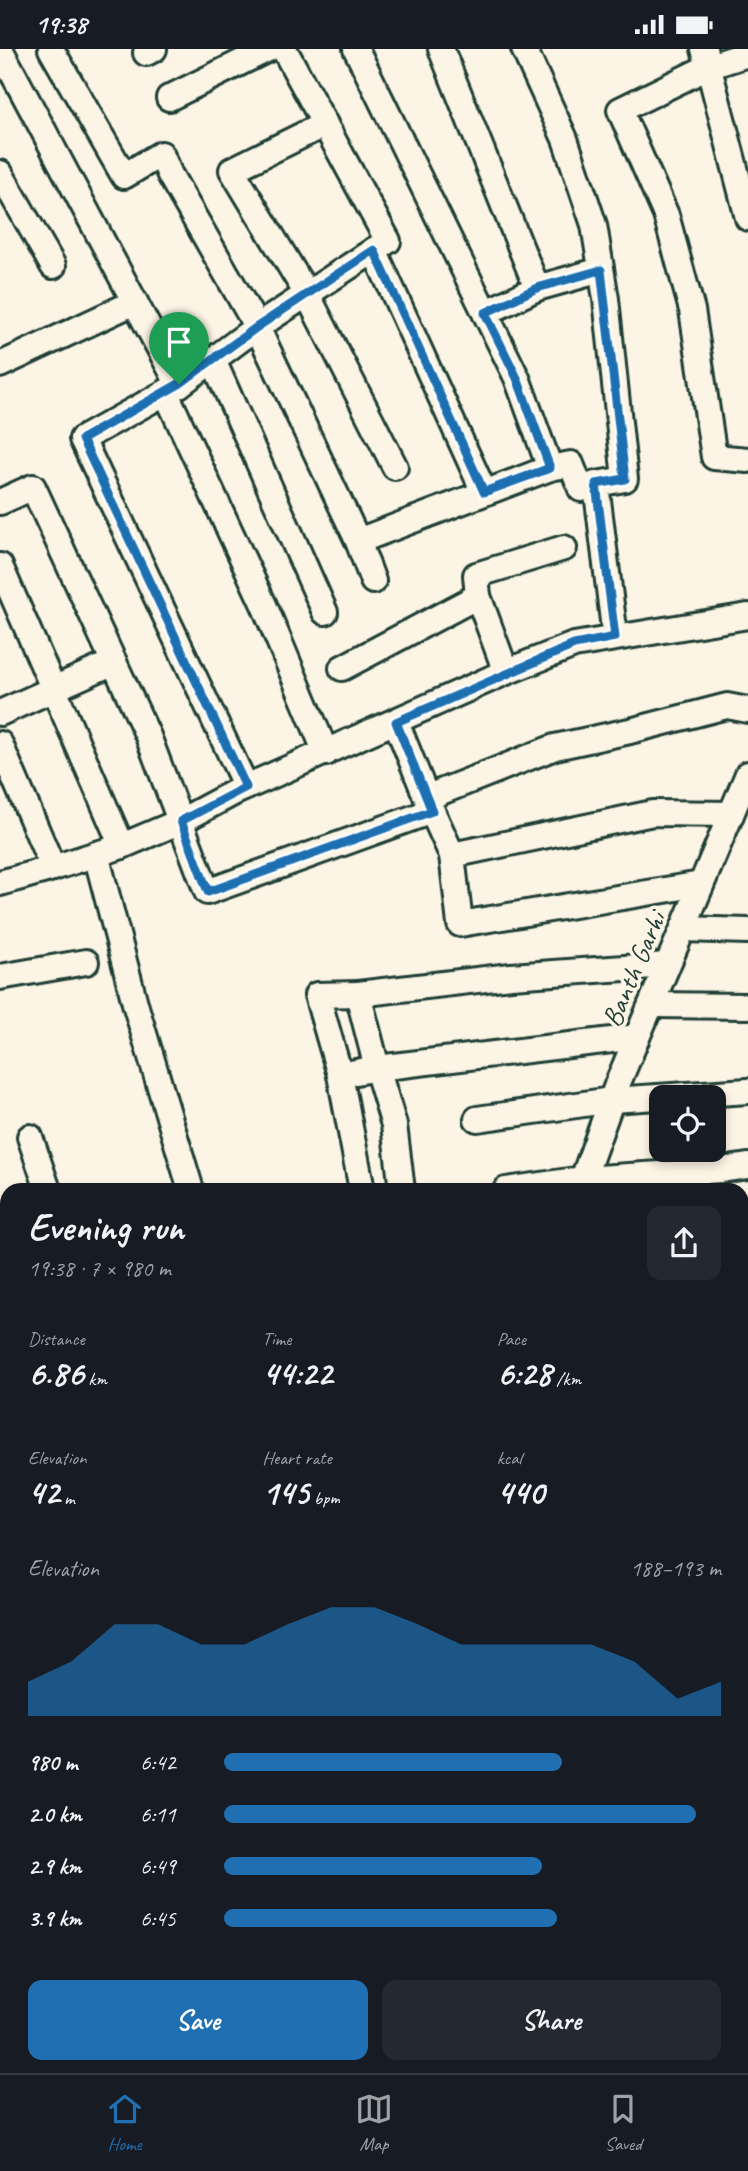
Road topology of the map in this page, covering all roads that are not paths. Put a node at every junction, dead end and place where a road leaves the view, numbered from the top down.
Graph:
1 (0, 49) edge
2 (51, 49) edge
3 (268, 49) edge
4 (284, 49) edge
5 (356, 49) edge
6 (441, 49) edge
7 (524, 49) edge
8 (740, 53) edge
9 (707, 57) edge
10 (169, 98) dead end
11 (325, 124) junction
12 (3, 187) edge
13 (748, 218) edge
14 (374, 250) junction
15 (53, 266) dead end
16 (601, 270) junction
17 (537, 288) junction
18 (307, 294) junction
19 (135, 302) junction
20 (485, 313) junction
21 (257, 327) junction
22 (213, 360) junction
23 (0, 365) edge
24 (173, 389) junction
25 (748, 460) edge
26 (395, 467) dead end
27 (550, 468) junction
28 (596, 484) junction
29 (484, 492) junction
30 (0, 502) edge
31 (358, 541) junction
32 (564, 548) dead end
33 (0, 566) edge
34 (373, 581) dead end
35 (478, 596) junction
36 (326, 612) dead end
37 (748, 617) edge
38 (615, 637) junction
39 (114, 662) junction
40 (342, 668) dead end
41 (506, 672) junction
42 (54, 690) junction
43 (748, 710) edge
44 (0, 713) edge
45 (396, 722) junction
46 (0, 744) edge
47 (326, 753) junction
48 (746, 784) edge
49 (246, 787) junction
50 (430, 804) junction
51 (731, 814) junction
52 (181, 821) junction
53 (122, 846) junction
54 (96, 854) junction
55 (452, 855) junction
56 (53, 868) junction
57 (0, 883) edge
58 (701, 884) junction
59 (682, 929) junction
60 (748, 931) edge
61 (86, 962) dead end
62 (667, 965) junction
63 (0, 977) edge
64 (358, 994) junction
65 (651, 1005) junction
66 (748, 1006) edge
67 (637, 1037) junction
68 (377, 1068) junction
69 (340, 1075) junction
70 (748, 1091) edge
71 (612, 1100) junction
72 (477, 1119) dead end
73 (30, 1137) dead end
74 (748, 1166) edge
75 (46, 1183) edge
76 (189, 1183) edge
77 (361, 1183) edge
78 (401, 1183) edge
79 (581, 1183) edge
80 (591, 1183) edge

1 - 19 street
2 - 21 street
3 - 10 street
4 - 11 street
5 - 20 street
6 - 17 street
7 - 16 street
8 - 9 street
9 - 13 street
9 - 25 street
11 - 14 street
11 - 18 street
12 - 15 street
14 - 18 street
14 - 29 street
16 - 17 street
16 - 28 street
17 - 20 street
18 - 21 street
18 - 26 street
19 - 23 street
19 - 24 street
20 - 27 street
21 - 22 street
21 - 31 street
22 - 24 street
22 - 36 street
24 - 47 street
24 - 49 street
27 - 28 street
27 - 29 street
28 - 38 street
29 - 31 street
30 - 39 street
31 - 34 street
32 - 35 street
33 - 42 street
35 - 40 street
35 - 41 street
37 - 38 street
38 - 41 street
39 - 42 street
39 - 52 street
41 - 45 street
42 - 44 street
42 - 53 street
43 - 50 street
45 - 47 street
45 - 50 street
46 - 56 street
47 - 49 street
48 - 51 street, Banth Garhi
49 - 52 street
50 - 52 street
50 - 55 street
51 - 55 street
51 - 58 street, Banth Garhi
52 - 53 street
53 - 54 street
54 - 56 street
54 - 76 street
55 - 58 street
56 - 57 street
58 - 59 street, Banth Garhi
59 - 60 street
59 - 62 street, Banth Garhi
61 - 63 street
62 - 64 street
62 - 65 street, Banth Garhi
64 - 68 street
64 - 69 street
65 - 66 street
65 - 67 street, Banth Garhi
67 - 68 street
67 - 71 street, Banth Garhi
68 - 69 street
68 - 78 street
69 - 77 street
70 - 71 street
71 - 72 street
71 - 79 street, Banth Garhi
73 - 75 street
74 - 80 street

